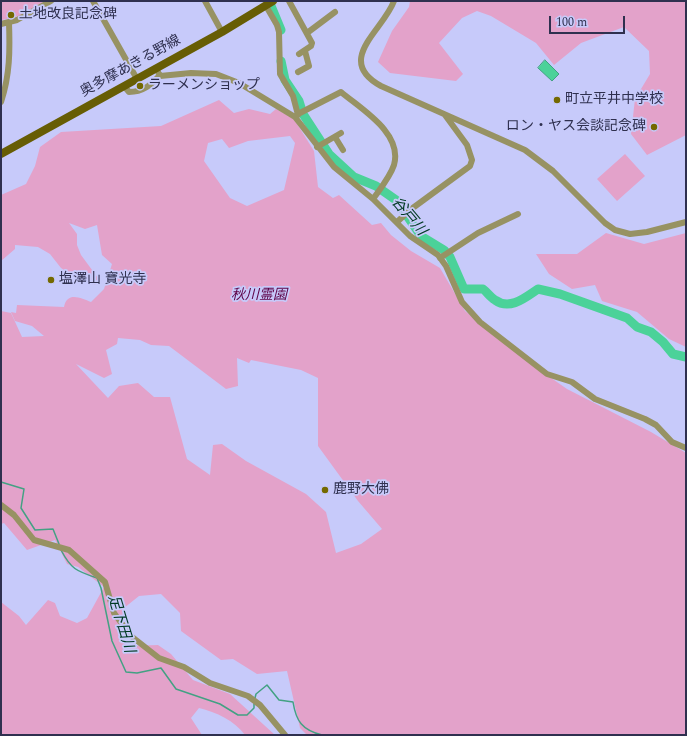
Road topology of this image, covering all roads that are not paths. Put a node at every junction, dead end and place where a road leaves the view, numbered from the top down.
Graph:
1 (51, 1) edge
2 (93, 1) edge
3 (205, 1) edge
4 (289, 1) edge
5 (394, 1) edge
6 (269, 4) edge
7 (335, 12) dead end
8 (5, 24) edge
9 (222, 32) junction
10 (308, 33) junction
11 (158, 72) junction
12 (298, 72) dead end
13 (137, 79) junction
14 (124, 86) junction
15 (1, 102) edge
16 (444, 114) junction
17 (297, 116) junction
18 (342, 133) dead end
19 (335, 137) junction
20 (321, 145) junction
21 (343, 150) dead end
22 (1, 154) edge
23 (373, 199) junction
24 (518, 214) dead end
25 (397, 222) junction
26 (686, 222) edge
27 (445, 255) junction
28 (572, 382) junction
29 (580, 383) dead end
30 (686, 448) edge
31 (1, 505) edge
32 (286, 735) edge

1 - 8 street
2 - 13 street
3 - 9 street
4 - 10 street
5 - 16 street
6 - 9 main road, 奥多摩あきる野線
6 - 17 street
7 - 10 street
8 - 15 street
9 - 11 main road, 奥多摩あきる野線
10 - 12 street
11 - 13 main road, 奥多摩あきる野線
11 - 14 street
11 - 17 street
13 - 14 main road, 奥多摩あきる野線
14 - 22 main road, 奥多摩あきる野線
16 - 25 street
16 - 26 street
17 - 20 street
17 - 23 street
18 - 19 street
19 - 20 street
19 - 21 street
20 - 23 street
23 - 25 street
24 - 27 street
25 - 27 street
27 - 28 street
28 - 29 street
28 - 30 street
31 - 32 street

